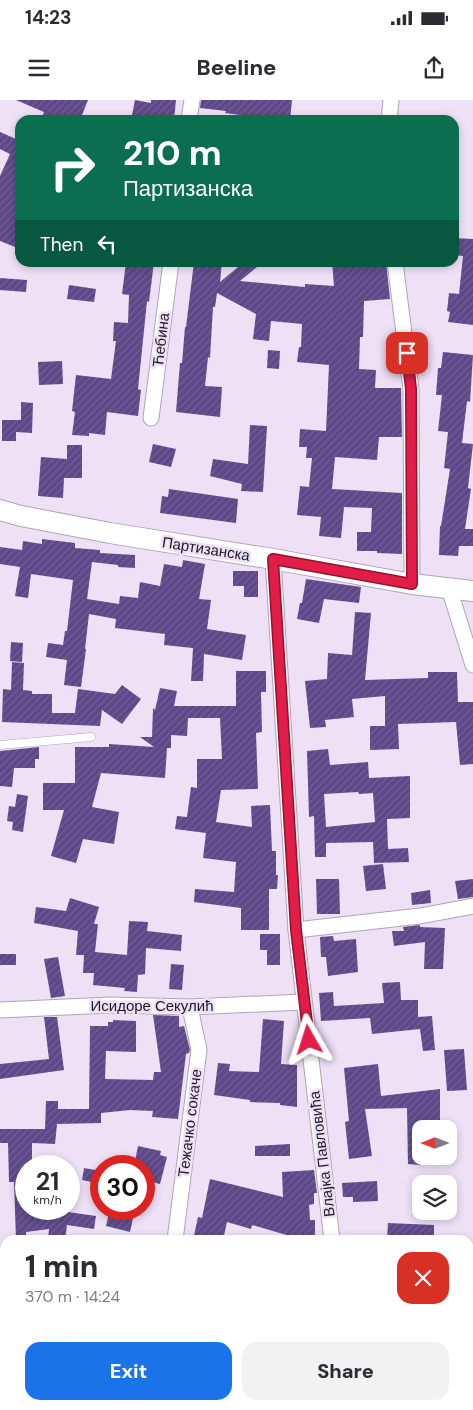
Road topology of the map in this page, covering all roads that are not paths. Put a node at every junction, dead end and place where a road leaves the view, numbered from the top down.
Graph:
1 (192, 100) edge
2 (392, 100) edge
3 (190, 115) edge
4 (390, 115) edge
5 (170, 267) edge
6 (396, 267) edge
7 (151, 418) dead end
8 (0, 510) edge
9 (273, 559) junction
10 (412, 584) junction
11 (449, 588) junction
12 (473, 590) edge
13 (473, 665) edge
14 (92, 737) dead end
15 (0, 745) edge
16 (473, 906) edge
17 (296, 930) junction
18 (304, 1002) junction
19 (190, 1007) junction
20 (0, 1010) edge
21 (176, 1235) edge
22 (331, 1235) edge

1 - 3 street
2 - 4 street
5 - 7 street, Ћебина
6 - 10 street
8 - 9 street, Партизанска
9 - 10 street, Партизанска
9 - 17 street, Влајка Павловића
10 - 11 street, Партизанска
11 - 12 street, Партизанска
11 - 13 street
14 - 15 lane
16 - 17 street
17 - 18 street, Влајка Павловића
18 - 19 street, Исидоре Секулић
18 - 22 street, Влајка Павловића
19 - 20 street, Исидоре Секулић
19 - 21 street, Тежачко сокаче

